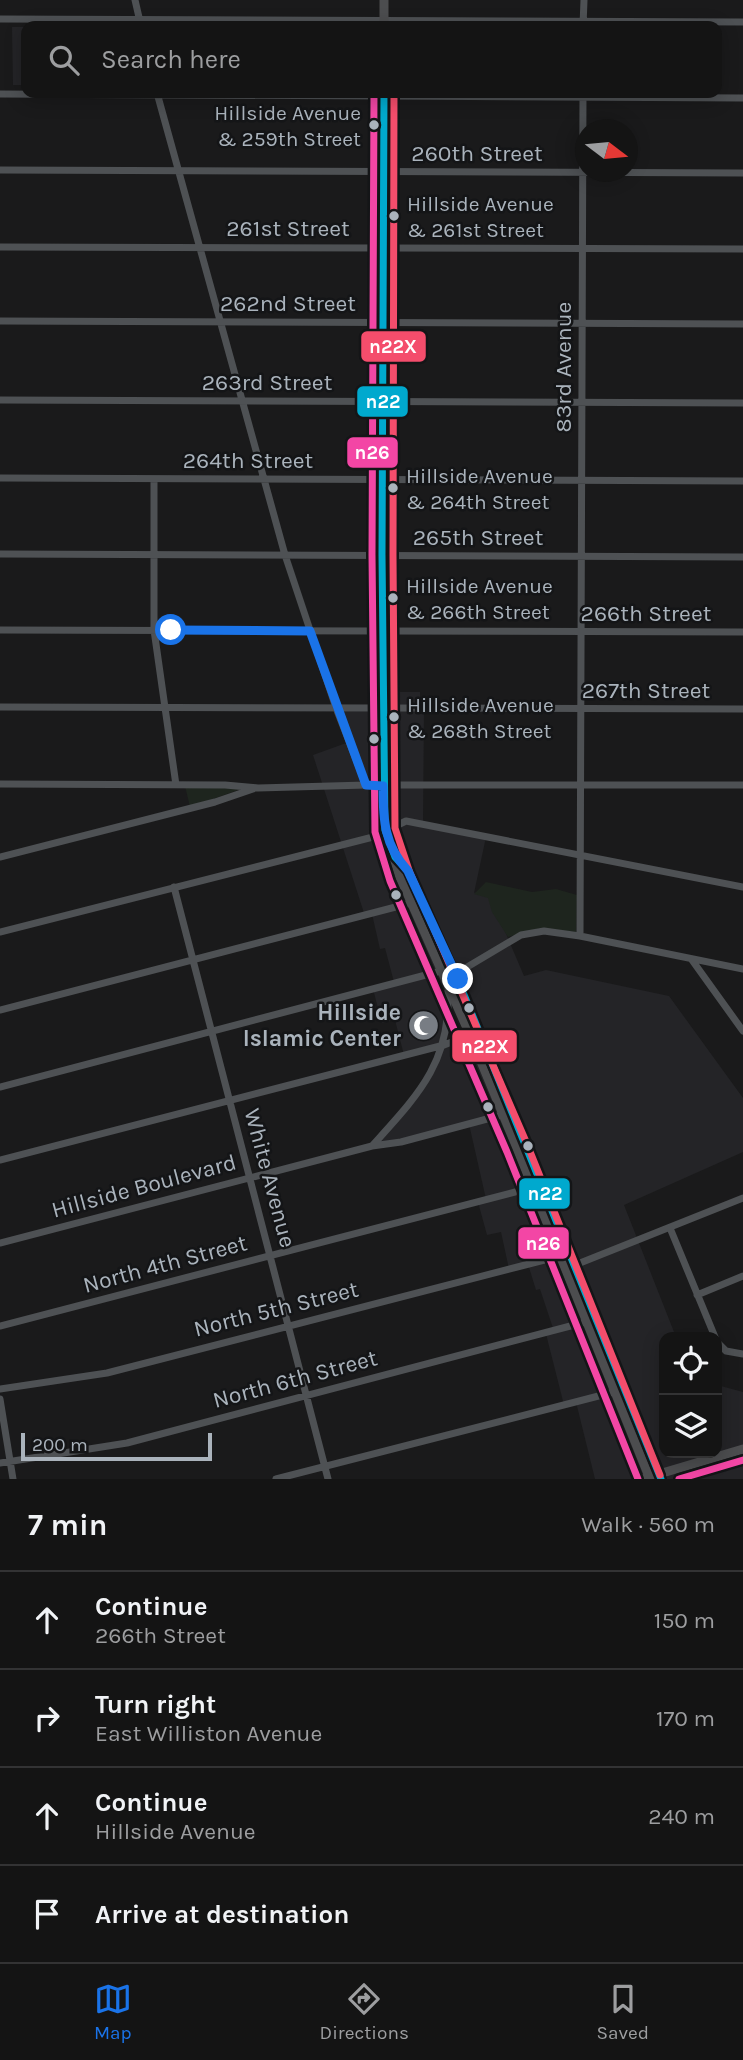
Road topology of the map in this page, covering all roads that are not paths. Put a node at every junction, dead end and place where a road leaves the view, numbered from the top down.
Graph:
1 (135, 0) edge
2 (384, 0) edge
3 (584, 0) edge
4 (0, 19) edge
5 (70, 21) edge
6 (140, 21) edge
7 (384, 21) edge
8 (583, 21) edge
9 (722, 22) edge
10 (743, 22) edge
11 (0, 94) edge
12 (21, 94) edge
13 (722, 97) edge
14 (743, 97) edge
15 (158, 98) edge
16 (384, 98) edge
17 (583, 98) edge
18 (583, 119) edge
19 (0, 170) edge
20 (177, 171) junction
21 (384, 172) junction
22 (575, 173) edge
23 (638, 173) edge
24 (743, 173) edge
25 (583, 182) edge
26 (0, 247) edge
27 (199, 247) junction
28 (383, 247) junction
29 (583, 248) junction
30 (743, 249) edge
31 (0, 321) edge
32 (220, 322) junction
33 (383, 323) junction
34 (582, 324) junction
35 (743, 324) edge
36 (0, 400) edge
37 (242, 401) junction
38 (383, 401) junction
39 (582, 402) junction
40 (743, 403) edge
41 (3, 478) edge
42 (154, 479) junction
43 (263, 479) junction
44 (383, 480) junction
45 (582, 481) junction
46 (743, 481) edge
47 (0, 554) edge
48 (154, 554) junction
49 (285, 555) junction
50 (382, 555) junction
51 (581, 556) junction
52 (743, 557) edge
53 (0, 630) edge
54 (154, 631) junction
55 (310, 631) junction
56 (382, 631) junction
57 (581, 632) junction
58 (743, 632) edge
59 (0, 707) edge
60 (167, 707) junction
61 (336, 708) junction
62 (383, 708) junction
63 (581, 709) junction
64 (743, 709) edge
65 (0, 784) edge
66 (176, 785) junction
67 (366, 785) junction
68 (743, 785) edge
69 (383, 786) junction
70 (581, 786) junction
71 (258, 788) junction
72 (385, 830) junction
73 (580, 855) junction
74 (0, 857) edge
75 (395, 857) junction
76 (174, 887) junction
77 (743, 887) edge
78 (411, 903) junction
79 (0, 932) edge
80 (580, 936) junction
81 (193, 960) junction
82 (692, 960) junction
83 (743, 970) edge
84 (456, 974) junction
85 (445, 979) junction
86 (0, 1010) edge
87 (212, 1031) junction
88 (743, 1031) edge
89 (470, 1035) junction
90 (444, 1045) junction
91 (0, 1087) edge
92 (230, 1101) junction
93 (502, 1115) junction
94 (372, 1146) junction
95 (0, 1160) edge
96 (249, 1178) junction
97 (538, 1186) junction
98 (743, 1198) edge
99 (670, 1228) junction
100 (0, 1243) edge
101 (270, 1256) junction
102 (560, 1256) junction
103 (575, 1265) junction
104 (743, 1276) edge
105 (697, 1295) junction
106 (597, 1319) junction
107 (586, 1323) junction
108 (0, 1326) edge
109 (288, 1326) junction
110 (713, 1332) edge
111 (722, 1346) edge
112 (743, 1354) edge
113 (0, 1389) edge
114 (614, 1392) junction
115 (307, 1396) junction
116 (0, 1399) edge
117 (743, 1449) edge
118 (10, 1461) junction
119 (0, 1463) edge
120 (325, 1466) junction
121 (661, 1477) edge
122 (647, 1478) edge
123 (13, 1479) edge
124 (276, 1479) edge
125 (328, 1479) edge

1 - 6 street
2 - 7 main road
3 - 8 street
4 - 5 street
9 - 10 street
11 - 12 street
13 - 14 street
15 - 20 street
16 - 21 main road
17 - 18 street, 83rd Avenue
19 - 20 street, 260th Street
20 - 21 street, 260th Street
20 - 27 street
21 - 22 street, 260th Street
21 - 28 main road
23 - 24 street, 260th Street
25 - 29 street, 83rd Avenue
26 - 27 street, 261st Street
27 - 28 street, 261st Street
27 - 32 street
28 - 29 street, 261st Street
28 - 33 main road
29 - 30 street, 261st Street
29 - 34 street, 83rd Avenue
31 - 32 street, 262nd Street
32 - 33 street, 262nd Street
32 - 37 street
33 - 34 street, 262nd Street
33 - 38 main road
34 - 35 street, 262nd Street
34 - 39 street, 83rd Avenue
36 - 37 street, 263rd Street
37 - 38 street, 263rd Street
37 - 43 street
38 - 39 street, 263rd Street
38 - 44 main road
39 - 40 street, 263rd Street
39 - 45 street, 83rd Avenue
41 - 42 street, 264th Street
42 - 43 street, 264th Street
42 - 48 street
43 - 44 street, 264th Street
43 - 49 street
44 - 45 street, 264th Street
44 - 50 main road
45 - 46 street, 264th Street
45 - 51 street, 83rd Avenue
47 - 48 street, 265th Street
48 - 49 street, 265th Street
48 - 54 street
49 - 50 street, 265th Street
49 - 55 street
50 - 51 street, 265th Street
50 - 56 main road
51 - 52 street, 265th Street
51 - 57 street, 83rd Avenue
53 - 54 street, 266th Street
54 - 55 street, 266th Street
54 - 60 street
55 - 56 street, 266th Street
55 - 61 street
56 - 57 street, 266th Street
56 - 62 main road
57 - 58 street, 266th Street
57 - 63 street, 83rd Avenue
59 - 60 street, 267th Street
60 - 61 street, 267th Street
60 - 66 street
61 - 62 street, 267th Street
61 - 67 street
62 - 63 street, 267th Street
62 - 69 main road
63 - 64 street, 267th Street
63 - 70 street, 83rd Avenue
65 - 66 street
66 - 71 street
67 - 69 street
67 - 71 street
68 - 70 street
69 - 70 street
69 - 72 main road
70 - 73 street, 83rd Avenue
71 - 74 street
72 - 73 street
72 - 75 main road
72 - 76 street
73 - 77 street
73 - 80 street, 83rd Avenue
75 - 78 main road
75 - 84 main road
76 - 79 street
76 - 81 street, White Avenue
78 - 81 street
78 - 85 main road
80 - 82 street
80 - 84 street
81 - 86 street
81 - 87 street, White Avenue
82 - 83 street
82 - 88 street
84 - 85 street
84 - 97 main road
85 - 87 street
85 - 89 main road
85 - 90 street
87 - 91 street
87 - 92 street, White Avenue
89 - 90 street
89 - 93 main road
90 - 92 street
90 - 94 street
92 - 95 street
92 - 96 street, White Avenue
93 - 94 street, Hillside Boulevard
93 - 97 main road
94 - 96 street, Hillside Boulevard
96 - 100 street, Hillside Boulevard
96 - 101 street, White Avenue
97 - 101 street, North 4th Street
97 - 102 main road
97 - 103 main road
98 - 99 street
99 - 103 street
99 - 105 street
101 - 108 street, North 4th Street
101 - 109 street, White Avenue
102 - 107 main road
102 - 109 street, North 5th Street
103 - 106 main road
104 - 105 street
105 - 110 street
106 - 107 street, North 6th Street
106 - 121 main road
107 - 114 main road
107 - 115 street, North 6th Street
109 - 113 street, North 5th Street
109 - 115 street, White Avenue
111 - 112 street
114 - 120 street
114 - 122 main road
115 - 118 street, North 6th Street
115 - 120 street, White Avenue
116 - 118 street
117 - 121 main road
118 - 119 street, North 6th Street
118 - 123 street
120 - 124 street
120 - 125 street, White Avenue
121 - 122 main road

